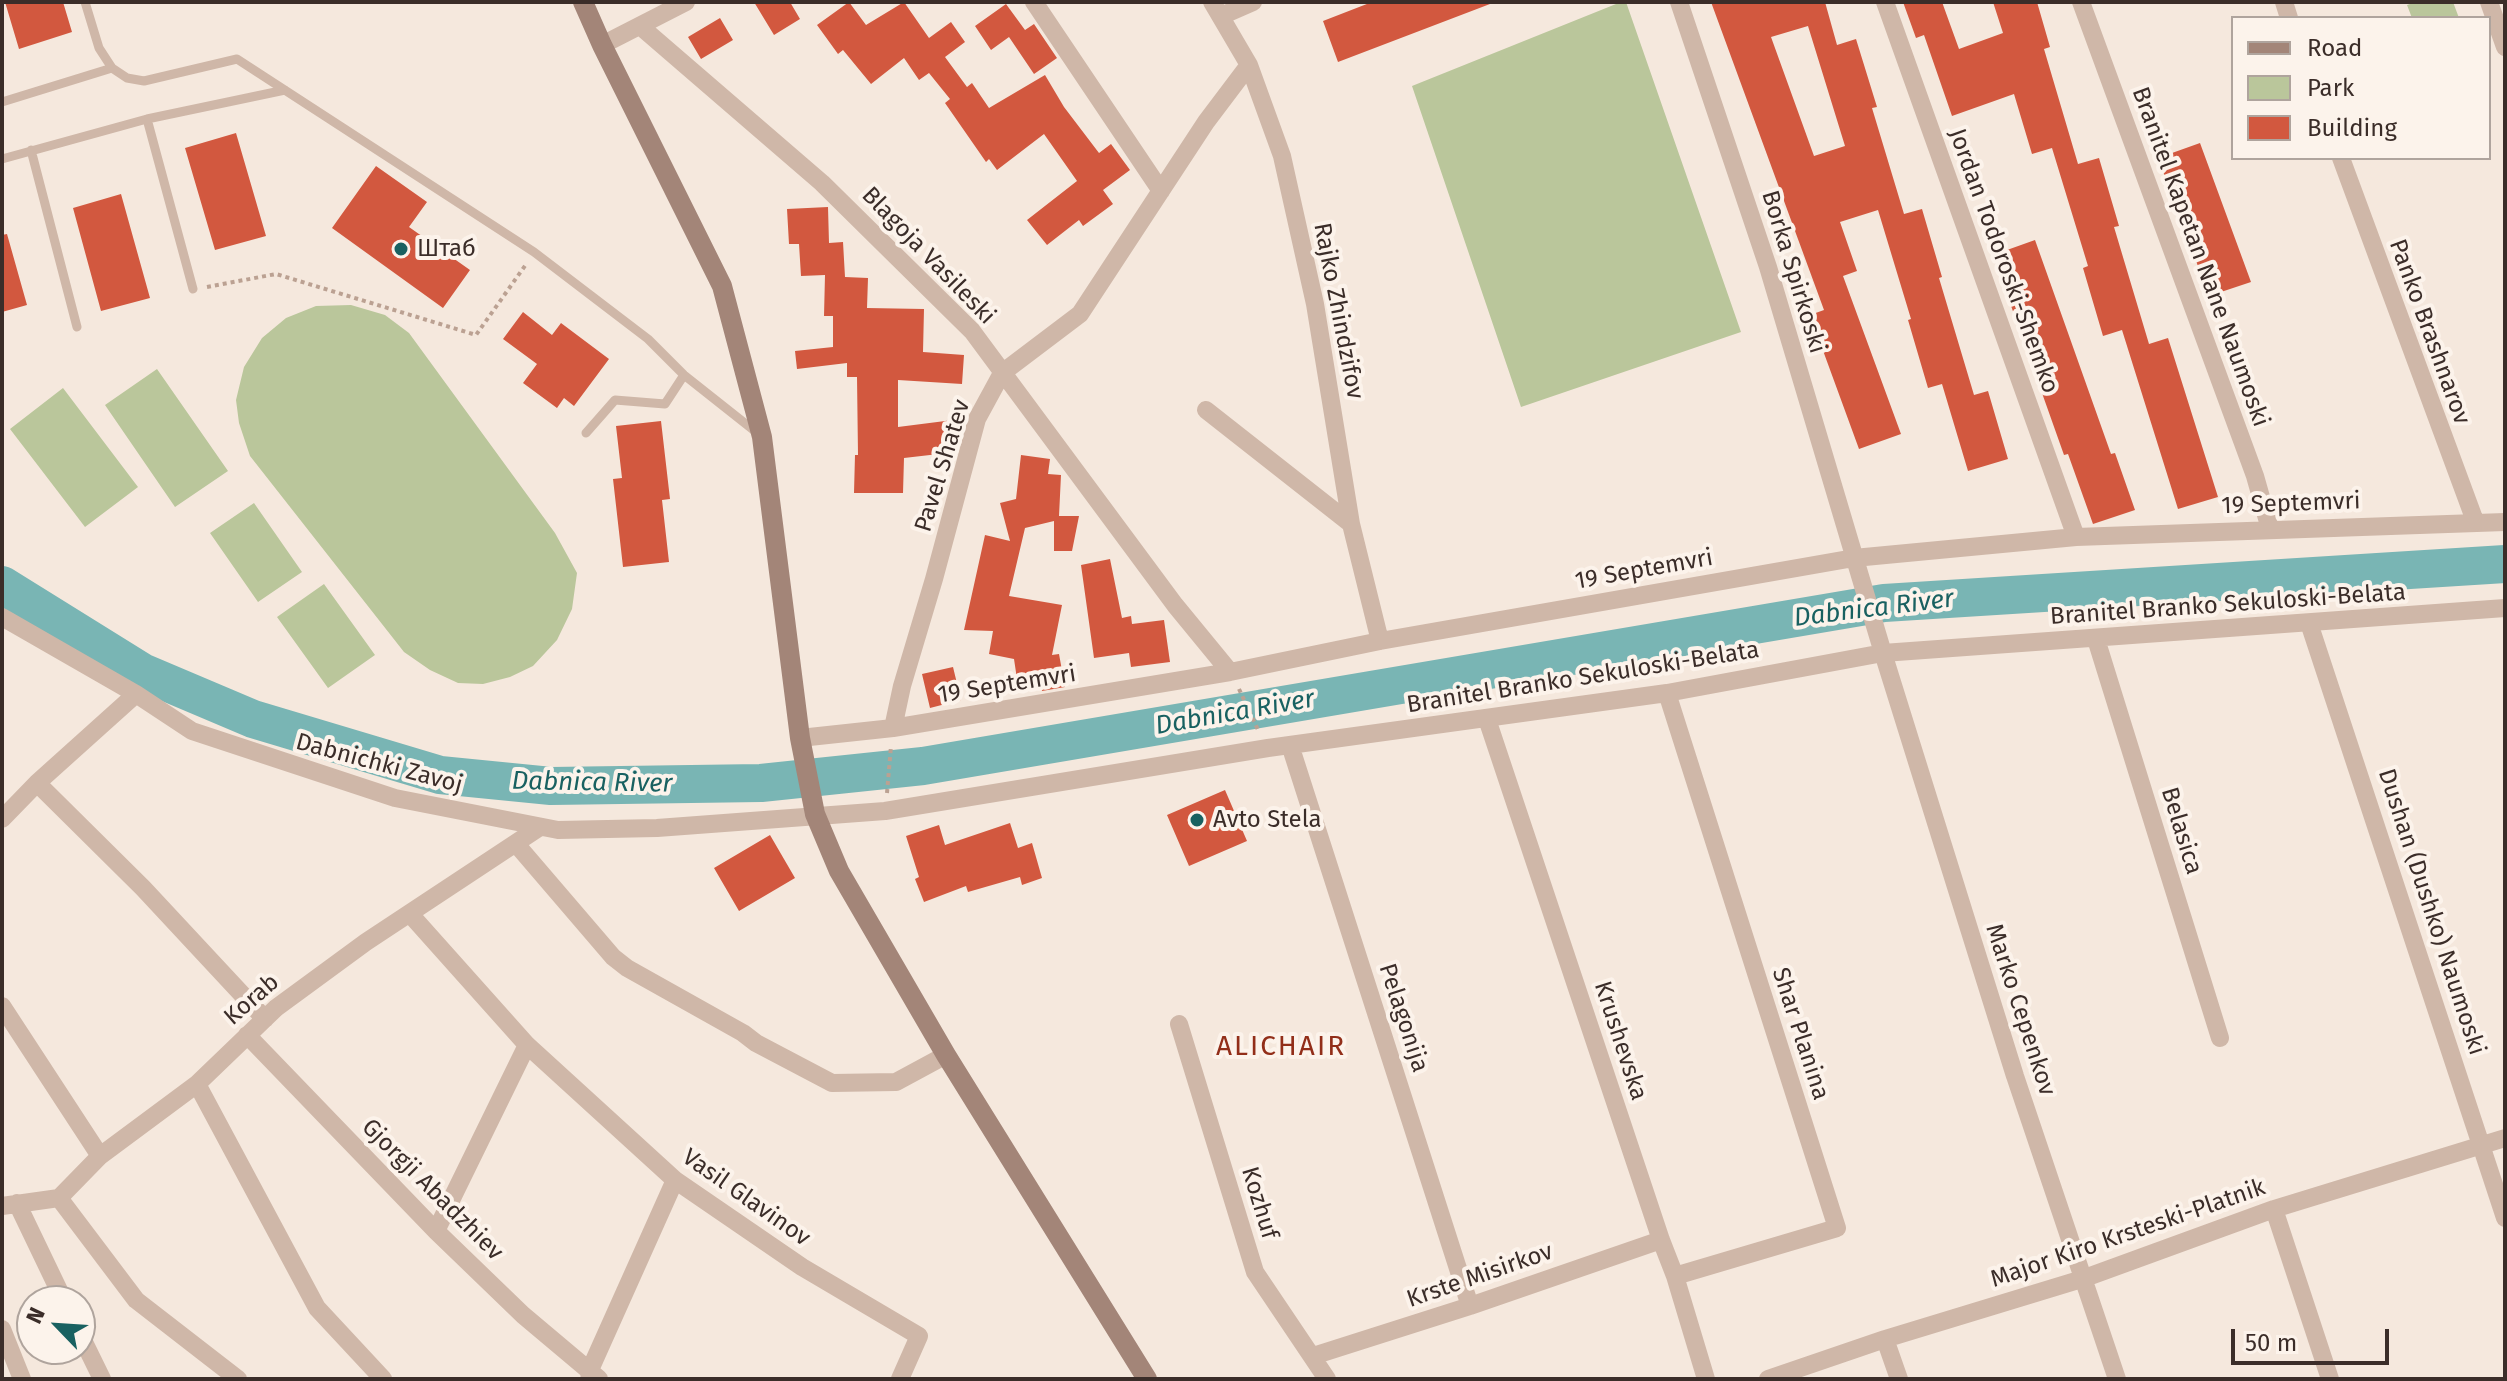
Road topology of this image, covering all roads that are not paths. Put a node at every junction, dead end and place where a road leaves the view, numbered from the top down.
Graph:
1 (85, 2) edge
2 (583, 2) edge
3 (686, 2) edge
4 (1034, 2) edge
5 (1253, 2) edge
6 (1679, 2) edge
7 (1885, 2) edge
8 (2081, 2) edge
9 (2489, 2) edge
10 (1216, 9) edge
11 (640, 26) junction
12 (602, 45) junction
13 (2505, 47) edge
14 (1249, 65) junction
15 (112, 68) junction
16 (285, 90) junction
17 (2, 102) edge
18 (147, 119) junction
19 (31, 150) junction
20 (2, 159) edge
21 (2342, 160) edge
22 (1161, 191) junction
23 (193, 289) road end
24 (77, 327) dead end
25 (1002, 373) junction
26 (684, 375) junction
27 (1206, 410) dead end
28 (586, 433) dead end
29 (762, 437) junction
30 (2475, 521) junction
31 (2505, 522) edge
32 (1351, 524) junction
33 (2270, 529) junction
34 (2076, 537) junction
35 (1854, 558) junction
36 (2505, 608) edge
37 (2, 617) edge
38 (2309, 623) junction
39 (2096, 639) junction
40 (1380, 641) junction
41 (1883, 653) junction
42 (1230, 672) junction
43 (1667, 693) junction
44 (136, 694) junction
45 (1487, 719) junction
46 (893, 728) junction
47 (800, 738) junction
48 (1290, 745) junction
49 (37, 783) junction
50 (815, 814) junction
51 (2, 819) edge
52 (540, 827) junction
53 (517, 845) junction
54 (410, 914) junction
55 (2, 1006) edge
56 (265, 1019) junction
57 (1179, 1024) dead end
58 (247, 1035) junction
59 (2220, 1038) dead end
60 (527, 1045) junction
61 (946, 1055) junction
62 (197, 1084) junction
63 (2505, 1138) edge
64 (2482, 1145) junction
65 (100, 1156) junction
66 (675, 1180) junction
67 (59, 1198) junction
68 (10, 1205) edge
69 (2274, 1209) junction
70 (2505, 1218) edge
71 (436, 1231) junction
72 (1661, 1240) junction
73 (1675, 1276) junction
74 (2082, 1279) junction
75 (55, 1285) edge
76 (1470, 1306) junction
77 (2, 1329) edge
78 (1885, 1339) junction
79 (1313, 1356) junction
80 (593, 1377) edge
81 (22, 1379) edge
82 (238, 1379) edge
83 (383, 1379) edge
84 (900, 1379) edge
85 (1147, 1379) edge
86 (1327, 1379) edge
87 (1706, 1379) edge
88 (1768, 1379) edge
89 (1899, 1379) edge
90 (2117, 1379) edge
91 (2330, 1379) edge

1 - 15 lane
2 - 12 main road
3 - 11 street
4 - 22 street
5 - 10 street
6 - 35 street, Borka Spirkoski
7 - 34 street, Jordan Todoroski-Shemko
8 - 33 street, Branitel Kapetan Nane Naumoski
9 - 13 street
10 - 14 street, Rajko Zhindzifov
11 - 12 street
11 - 25 street, Blagoja Vasileski
12 - 29 main road
14 - 22 street, Pavel Shatev
14 - 32 street, Rajko Zhindzifov
15 - 16 lane
15 - 17 lane
16 - 18 lane
16 - 26 lane
18 - 19 lane
18 - 23 lane
19 - 20 lane
19 - 24 lane
21 - 30 street, Panko Brashnarov
22 - 25 street, Pavel Shatev
25 - 42 street, Blagoja Vasileski
25 - 46 street, Pavel Shatev
26 - 28 lane
26 - 29 lane
27 - 32 street
29 - 47 main road
30 - 31 street, 19 Septemvri
30 - 33 street, 19 Septemvri
32 - 40 street, Rajko Zhindzifov
33 - 34 street, 19 Septemvri
34 - 35 street, 19 Septemvri
35 - 40 street, 19 Septemvri
35 - 41 street, Borka Spirkoski
36 - 38 street, Branitel Branko Sekuloski-Belata
37 - 44 street, Dabnichki Zavoj
38 - 39 street, Branitel Branko Sekuloski-Belata
38 - 64 street, Dushan (Dushko) Naumoski
39 - 41 street, Branitel Branko Sekuloski-Belata
39 - 59 street, Belasica
40 - 42 street, 19 Septemvri
41 - 43 street, Branitel Branko Sekuloski-Belata
41 - 74 street, Marko Cepenkov
42 - 46 street, 19 Septemvri
43 - 45 street, Branitel Branko Sekuloski-Belata
43 - 73 street, Shar Planina
44 - 49 street
44 - 52 street, Dabnichki Zavoj
45 - 48 street, Branitel Branko Sekuloski-Belata
45 - 72 street, Krushevska
46 - 47 street, 19 Septemvri
47 - 50 main road
48 - 50 street, Branitel Branko Sekuloski-Belata
48 - 76 street, Pelagonija
49 - 51 street
49 - 56 street
50 - 52 street, Dabnichki Zavoj
50 - 61 main road
52 - 53 street, Korab
53 - 54 street, Korab
53 - 61 street
54 - 56 street, Korab
54 - 60 street, Vasil Glavinov
55 - 65 street
56 - 58 street, Korab
57 - 79 street, Kozhuf
58 - 62 street, Korab
58 - 71 street, Gjorgji Abadzhiev
60 - 66 street, Vasil Glavinov
60 - 71 street
61 - 85 main road
62 - 65 street, Korab
62 - 83 street
63 - 64 street, Major Kiro Krsteski-Platnik
64 - 69 street, Major Kiro Krsteski-Platnik
64 - 70 street, Dushan (Dushko) Naumoski
65 - 67 street, Korab
66 - 80 street, Gjorgji Abadzhiev
66 - 84 street, Vasil Glavinov
67 - 68 street
67 - 82 street
68 - 75 street
69 - 74 street, Major Kiro Krsteski-Platnik
69 - 91 street
71 - 80 street, Gjorgji Abadzhiev
72 - 73 street, Krushevska
72 - 76 street, Krste Misirkov
73 - 87 street, Krushevska
74 - 78 street, Major Kiro Krsteski-Platnik
74 - 90 street, Marko Cepenkov
76 - 79 street, Krste Misirkov
77 - 81 street
78 - 88 street, Major Kiro Krsteski-Platnik
78 - 89 street
79 - 86 street, Kozhuf

